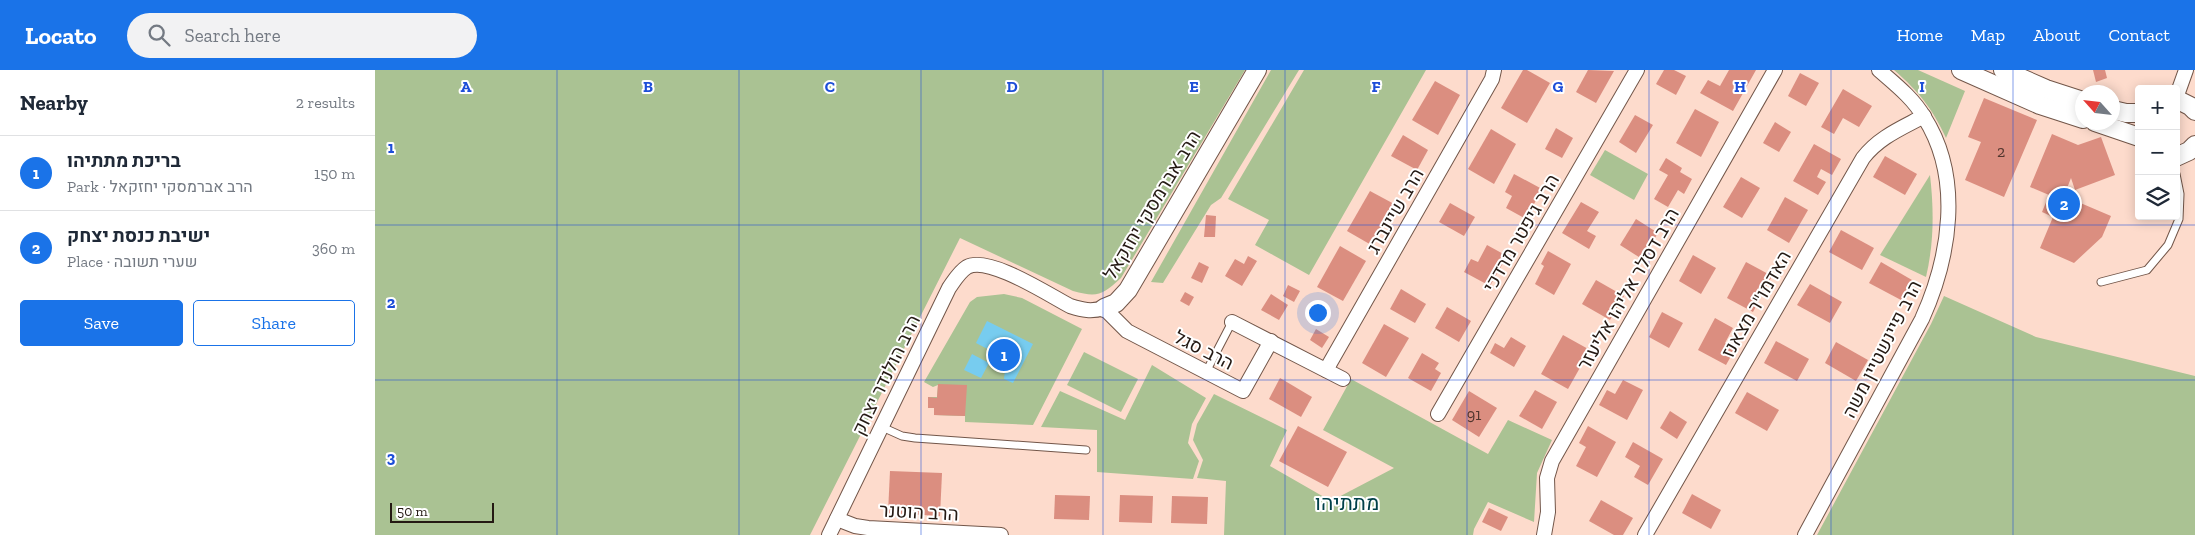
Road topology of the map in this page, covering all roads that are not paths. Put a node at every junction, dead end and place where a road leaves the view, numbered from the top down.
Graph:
1 (1257, 70) edge
2 (1494, 70) edge
3 (1637, 70) edge
4 (1775, 70) edge
5 (1879, 70) edge
6 (1961, 70) edge
7 (2003, 70) edge
8 (2186, 70) edge
9 (2075, 98) edge
10 (2187, 104) edge
11 (2120, 112) edge
12 (2135, 113) edge
13 (1924, 116) junction
14 (2075, 116) edge
15 (2118, 130) edge
16 (2135, 136) edge
17 (2176, 175) edge
18 (2101, 282) dead end
19 (1104, 308) junction
20 (1232, 322) joint
21 (1271, 341) junction
22 (1326, 370) junction
23 (1205, 372) junction
24 (1343, 379) dead end
25 (1438, 414) dead end
26 (882, 427) junction
27 (1086, 450) dead end
28 (837, 519) junction
29 (829, 535) edge
30 (1001, 535) edge
31 (1544, 535) edge
32 (1645, 535) edge
33 (1805, 535) edge

1 - 19 street, הרב אברמסקי יחזקאל
2 - 22 street, הרב שיינברג
3 - 25 street, הרב גיפטר מרדכי
4 - 31 street, הרב דסלר אליהו אליעזר
5 - 13 street, הרב פיינשטיין משה
6 - 14 street
7 - 9 street
8 - 10 street
11 - 12 street
13 - 32 street, האדמו"ר מצאנז
13 - 33 street, הרב פיינשטיין משה
15 - 16 street
17 - 18 lane
19 - 23 street, הרב סגל
19 - 26 street, הרב הולנדר יצחק
20 - 21 street, הרב סגל
20 - 23 lane
21 - 22 street, הרב סגל
21 - 23 street, הרב סגל
22 - 24 street, הרב סגל
26 - 27 lane
26 - 28 street, הרב הולנדר יצחק
28 - 29 street, הרב הולנדר יצחק
28 - 30 street, הרב הוטנר

